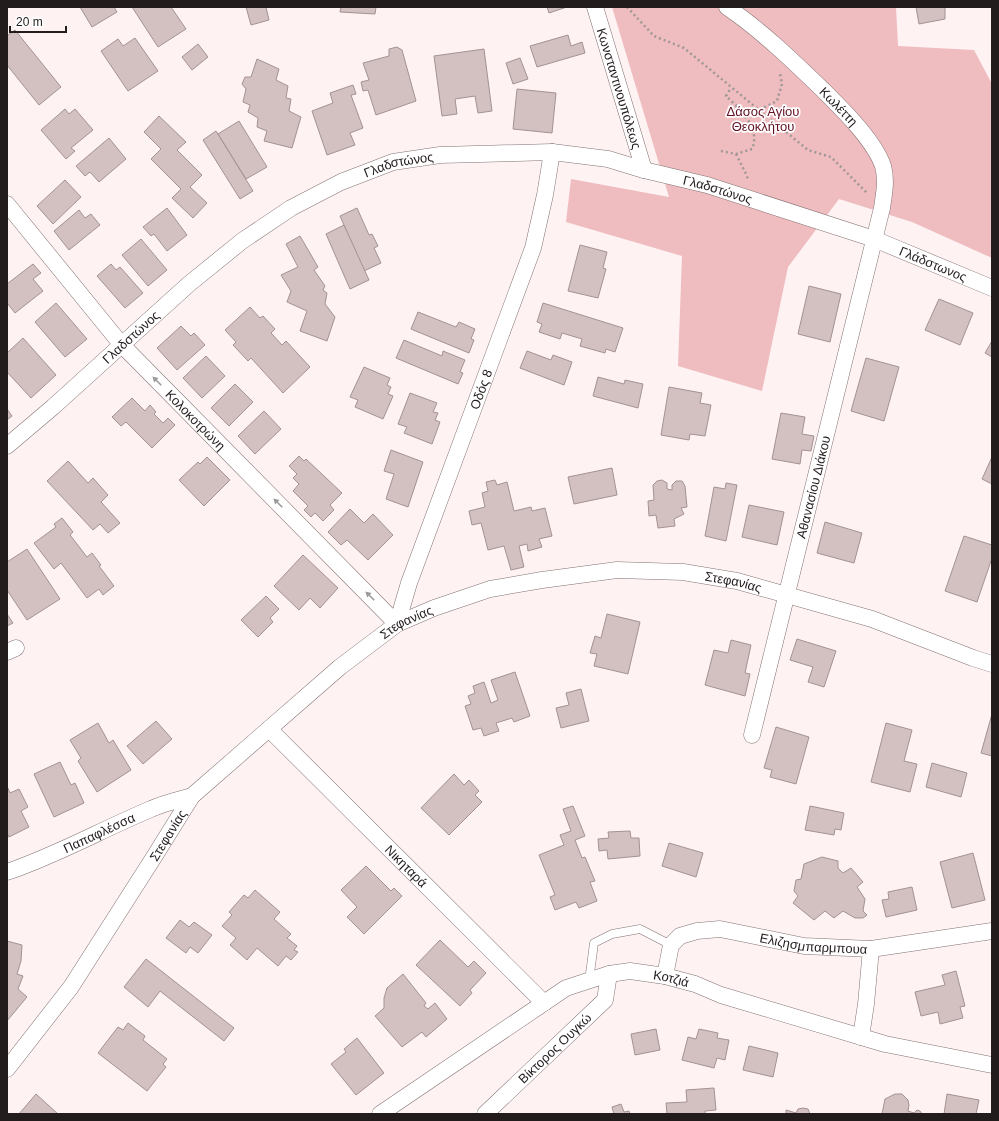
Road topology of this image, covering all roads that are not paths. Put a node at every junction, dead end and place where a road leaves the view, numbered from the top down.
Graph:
1 (595, 7) edge
2 (727, 7) edge
3 (552, 152) junction
4 (644, 170) junction
5 (7, 204) edge
6 (874, 239) junction
7 (992, 288) edge
8 (121, 344) junction
9 (7, 446) edge
10 (786, 595) junction
11 (397, 624) junction
12 (992, 664) edge
13 (269, 729) junction
14 (752, 735) dead end
15 (192, 796) junction
16 (7, 872) edge
17 (992, 931) edge
18 (671, 945) junction
19 (871, 950) junction
20 (609, 974) junction
21 (664, 976) junction
22 (589, 981) junction
23 (544, 1003) junction
24 (861, 1037) junction
25 (992, 1065) edge
26 (7, 1069) edge
27 (380, 1114) edge
28 (485, 1114) edge

1 - 4 street, Κωνσταντινουπόλεως
2 - 6 street, Κωλέττη
3 - 4 street, Γλαδστώνος
3 - 8 street, Γλαδστώνος
3 - 11 street, Οδός 8
4 - 6 street, Γλαδστώνος
5 - 8 street, Κολοκοτρώνη
6 - 7 street, Γλάδστωνος
6 - 10 street, Αθανασίου Διάκου
8 - 9 street, Γλαδστώνος
11 -> 8 street, Κολοκοτρώνη
10 - 11 street, Στεφανίας
10 - 12 street, Στεφανίας
10 - 14 street, Αθανασίου Διάκου
11 - 13 street, Στεφανίας
13 - 15 street, Στεφανίας
13 - 23 street, Νικηταρά
15 - 16 street, Παπαφλέσσα
15 - 26 street, Στεφανίας
17 - 19 street, Ελιζησμπαρμπουα
18 - 19 street, Ελιζησμπαρμπουα
18 - 21 street
18 - 22 lane
19 - 24 street
20 - 21 street, Κοτζιά
20 - 22 street, Κοτζιά
20 - 28 street, Βίκτορος Ουγκώ
21 - 24 street, Κοτζιά
22 - 23 street, Κοτζιά
23 - 27 street, Κοτζιά
24 - 25 street, Κοτζιά

